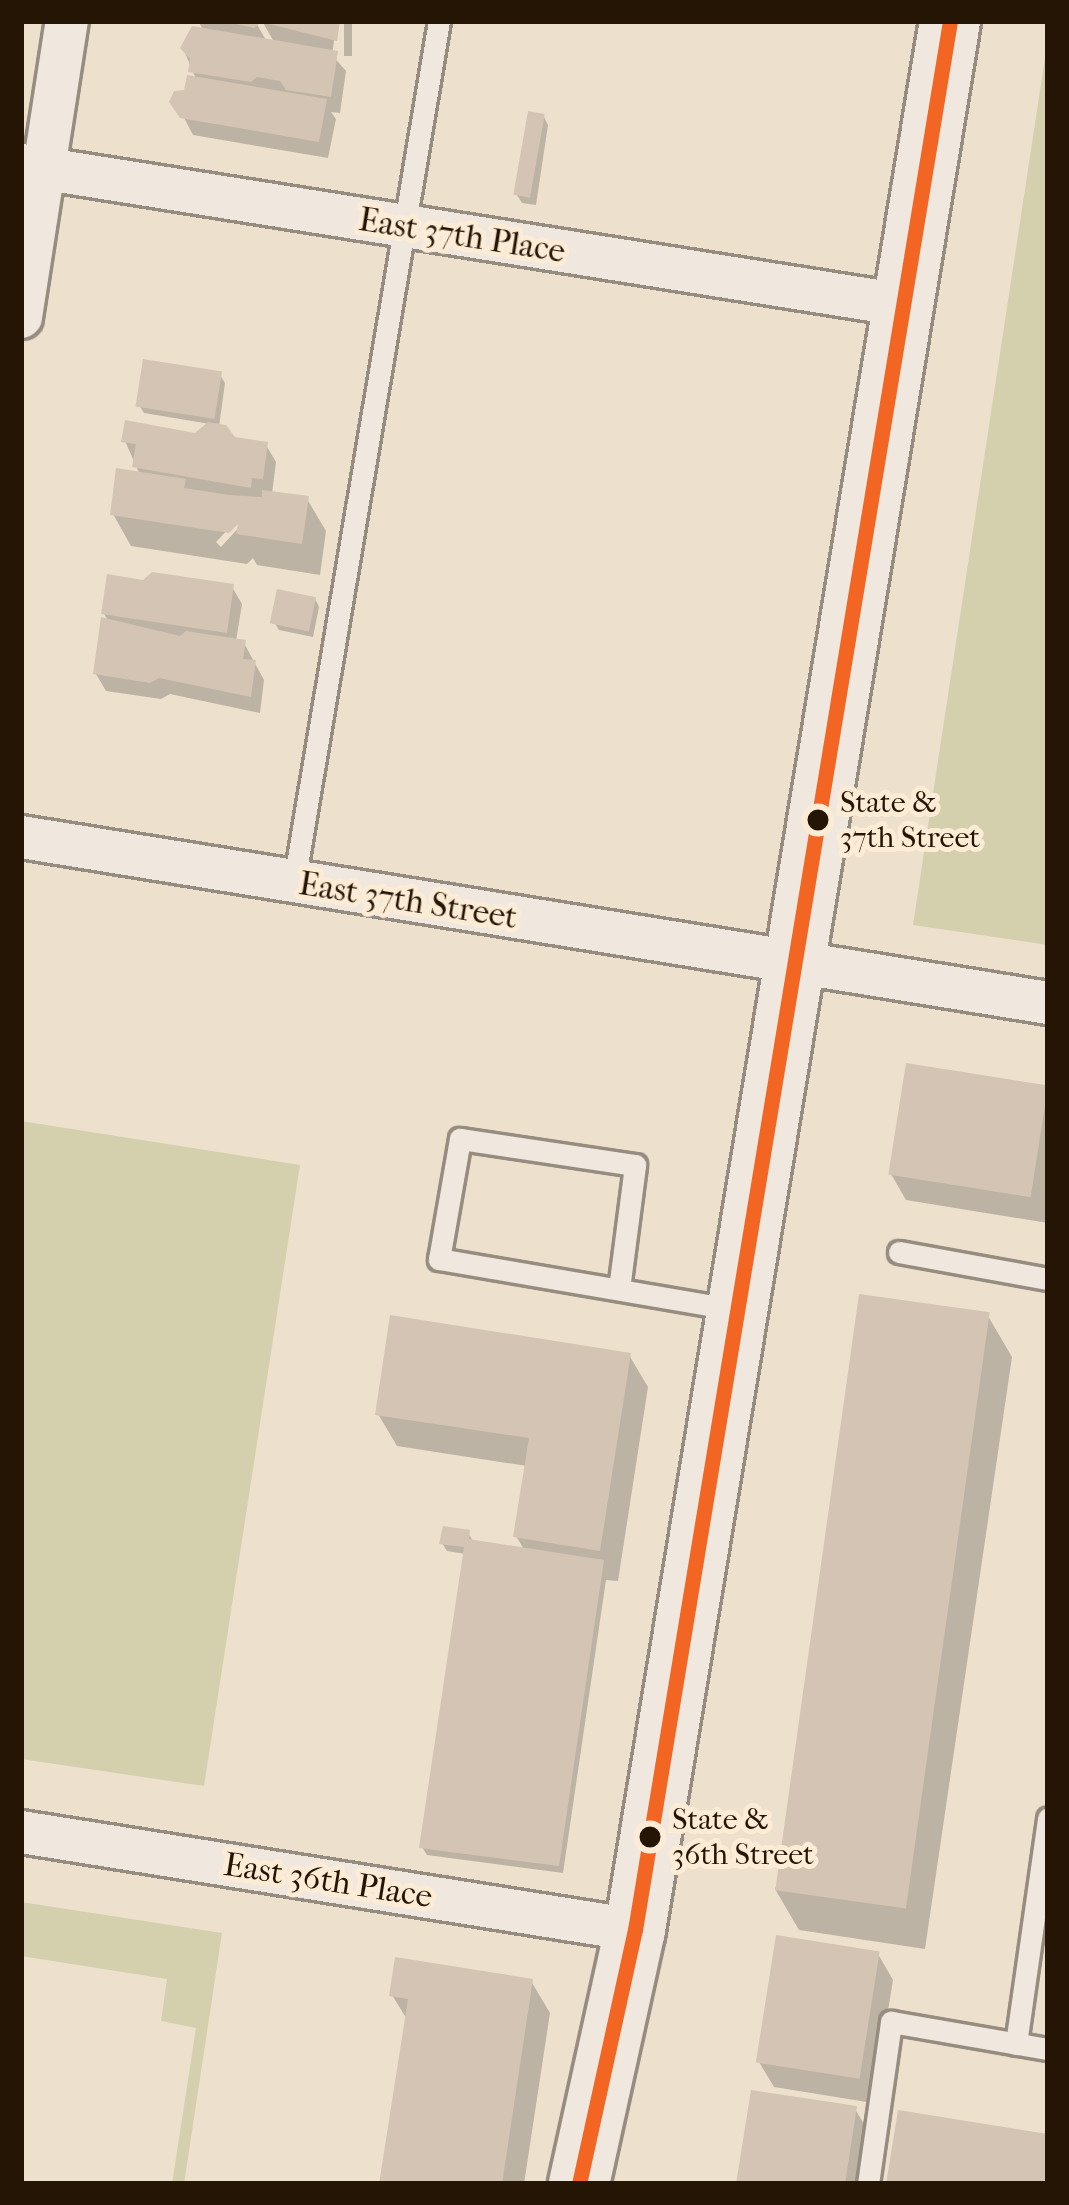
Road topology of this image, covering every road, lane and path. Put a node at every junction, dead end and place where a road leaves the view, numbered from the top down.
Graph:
1 (67, 21) edge
2 (439, 21) edge
3 (950, 21) edge
4 (33, 167) edge
5 (404, 226) junction
6 (903, 305) junction
7 (21, 317) edge
8 (21, 837) edge
9 (294, 882) junction
10 (795, 963) junction
11 (1048, 1003) edge
12 (899, 1252) dead end
13 (1048, 1279) edge
14 (619, 1289) junction
15 (737, 1310) junction
16 (1048, 1818) edge
17 (21, 1832) edge
18 (635, 1930) junction
19 (1016, 2044) junction
20 (1048, 2049) edge
21 (579, 2184) edge
22 (621, 2184) edge
23 (868, 2184) edge

1 - 4 street
2 - 5 lane
3 - 6 main road
4 - 5 street, East 37th Place
4 - 7 street
5 - 6 street, East 37th Place
5 - 9 lane
6 - 10 main road
8 - 9 street, East 37th Street
9 - 10 street, East 37th Street
10 - 11 street, East 37th Street
10 - 15 main road
12 - 13 lane
14 - 14 lane
14 - 15 lane
15 - 18 main road
16 - 19 lane
17 - 18 street, East 36th Place
18 - 21 main road
18 - 22 main road
19 - 20 lane
19 - 23 lane

